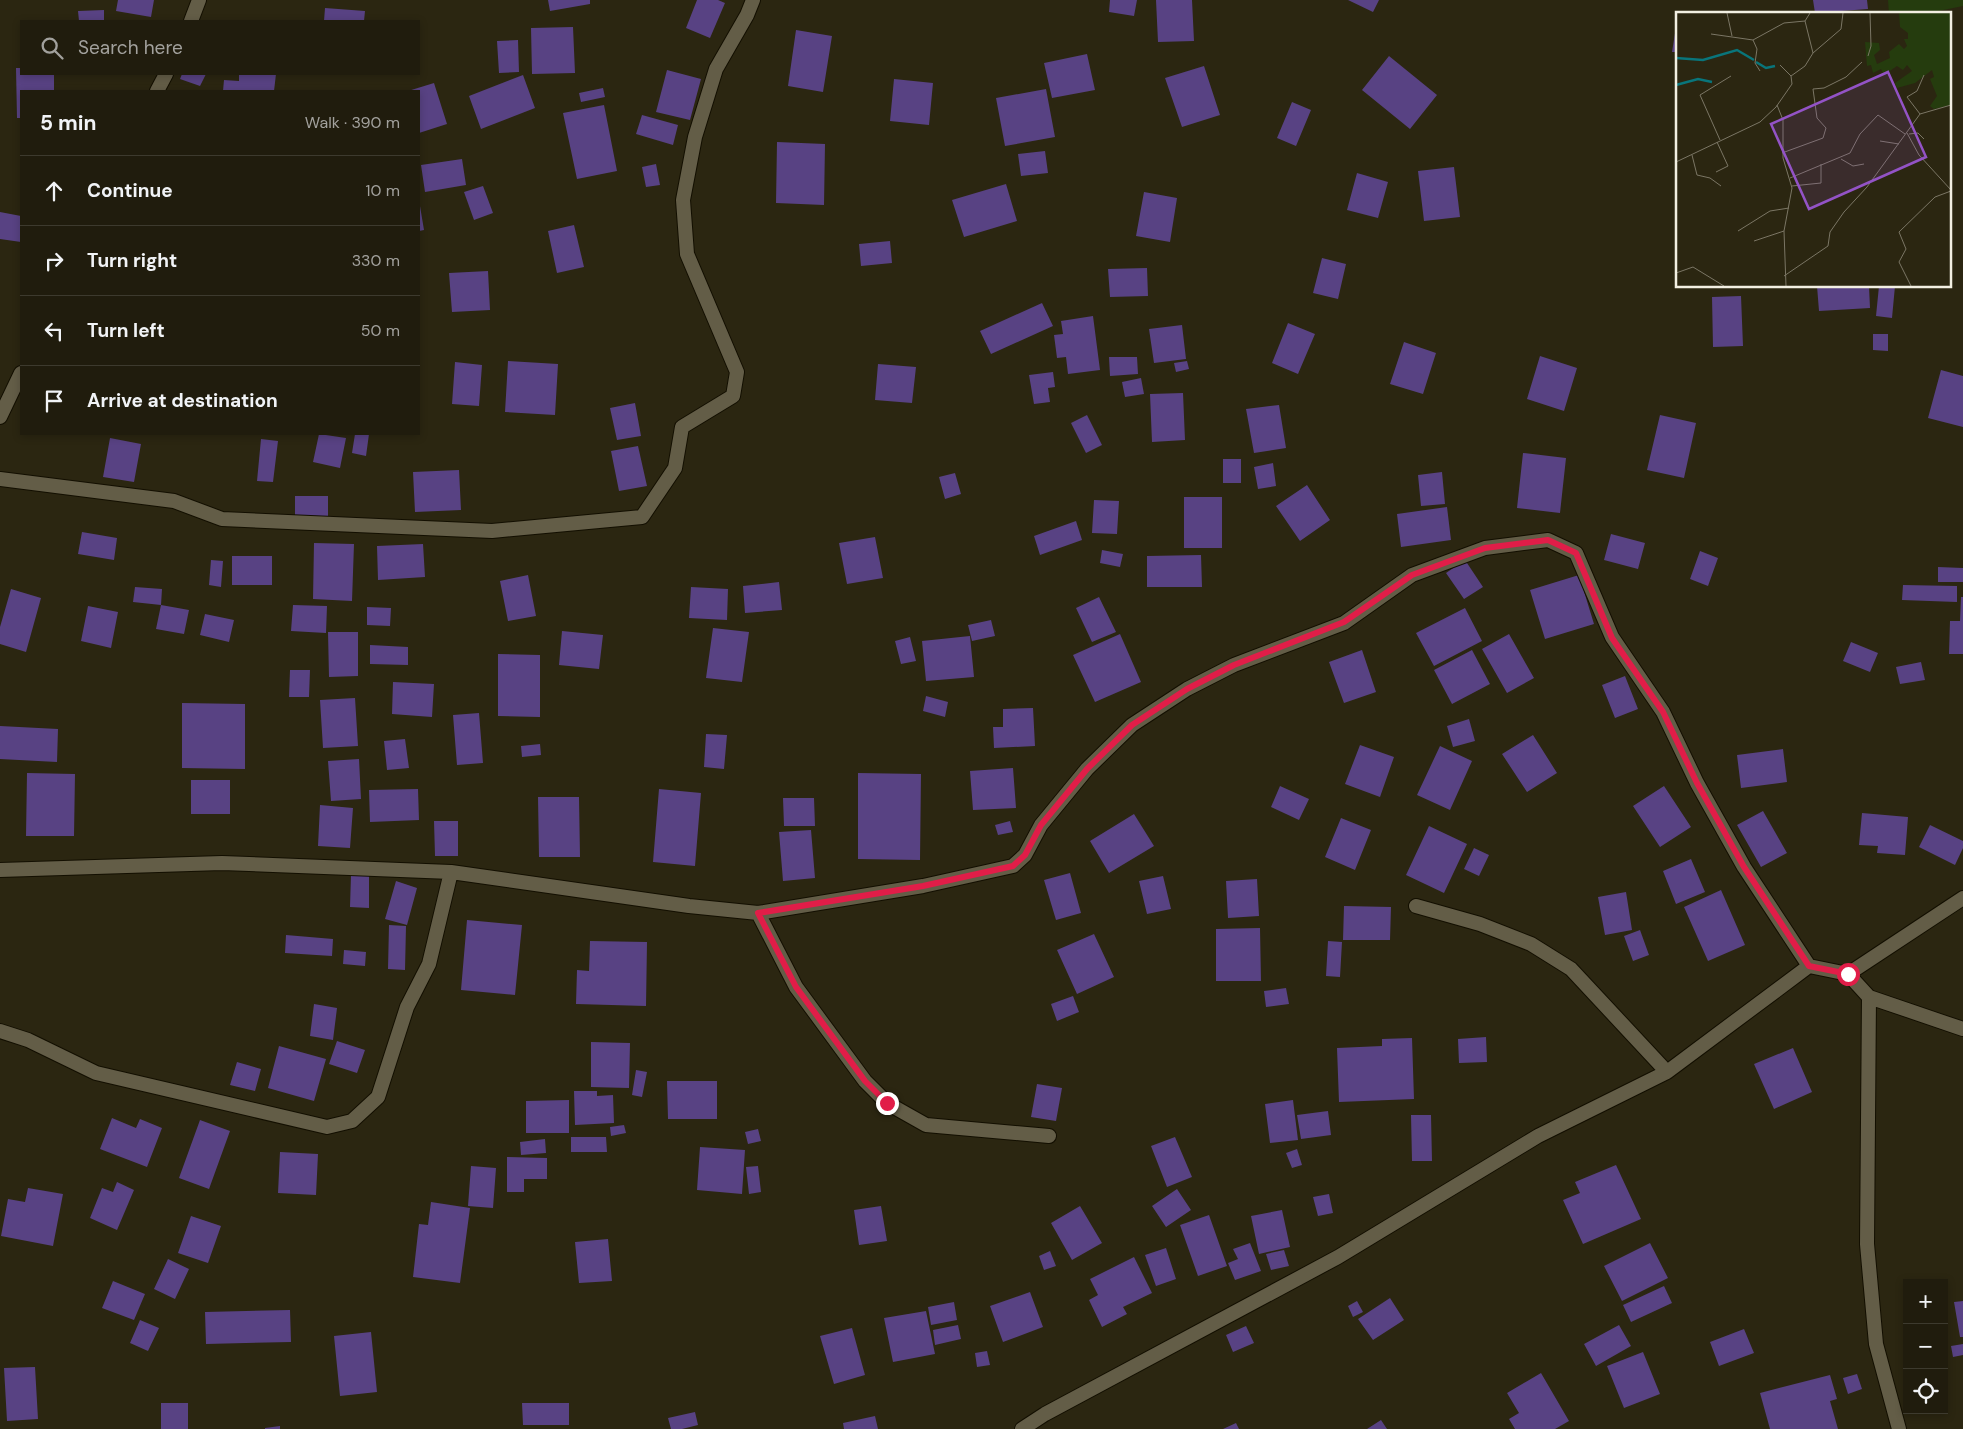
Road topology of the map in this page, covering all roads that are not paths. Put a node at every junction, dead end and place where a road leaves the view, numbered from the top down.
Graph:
1 (199, 0) edge
2 (753, 0) edge
3 (191, 20) edge
4 (165, 75) edge
5 (158, 90) edge
6 (20, 375) edge
7 (0, 418) edge
8 (0, 479) edge
9 (0, 870) edge
10 (451, 872) junction
11 (1963, 898) edge
12 (1416, 906) dead end
13 (758, 913) junction
14 (1809, 966) junction
15 (1848, 974) junction
16 (1869, 997) junction
17 (1963, 1029) edge
18 (0, 1031) edge
19 (1667, 1072) junction
20 (1049, 1136) dead end
21 (1022, 1429) edge
22 (1899, 1429) edge

1 - 3 street
2 - 8 street
4 - 5 street
6 - 7 street
9 - 10 street
10 - 13 street
10 - 18 street
11 - 15 street
12 - 19 street
13 - 14 street
13 - 20 street
14 - 15 street
14 - 19 street
15 - 16 street
16 - 17 street
16 - 22 street
19 - 21 street

